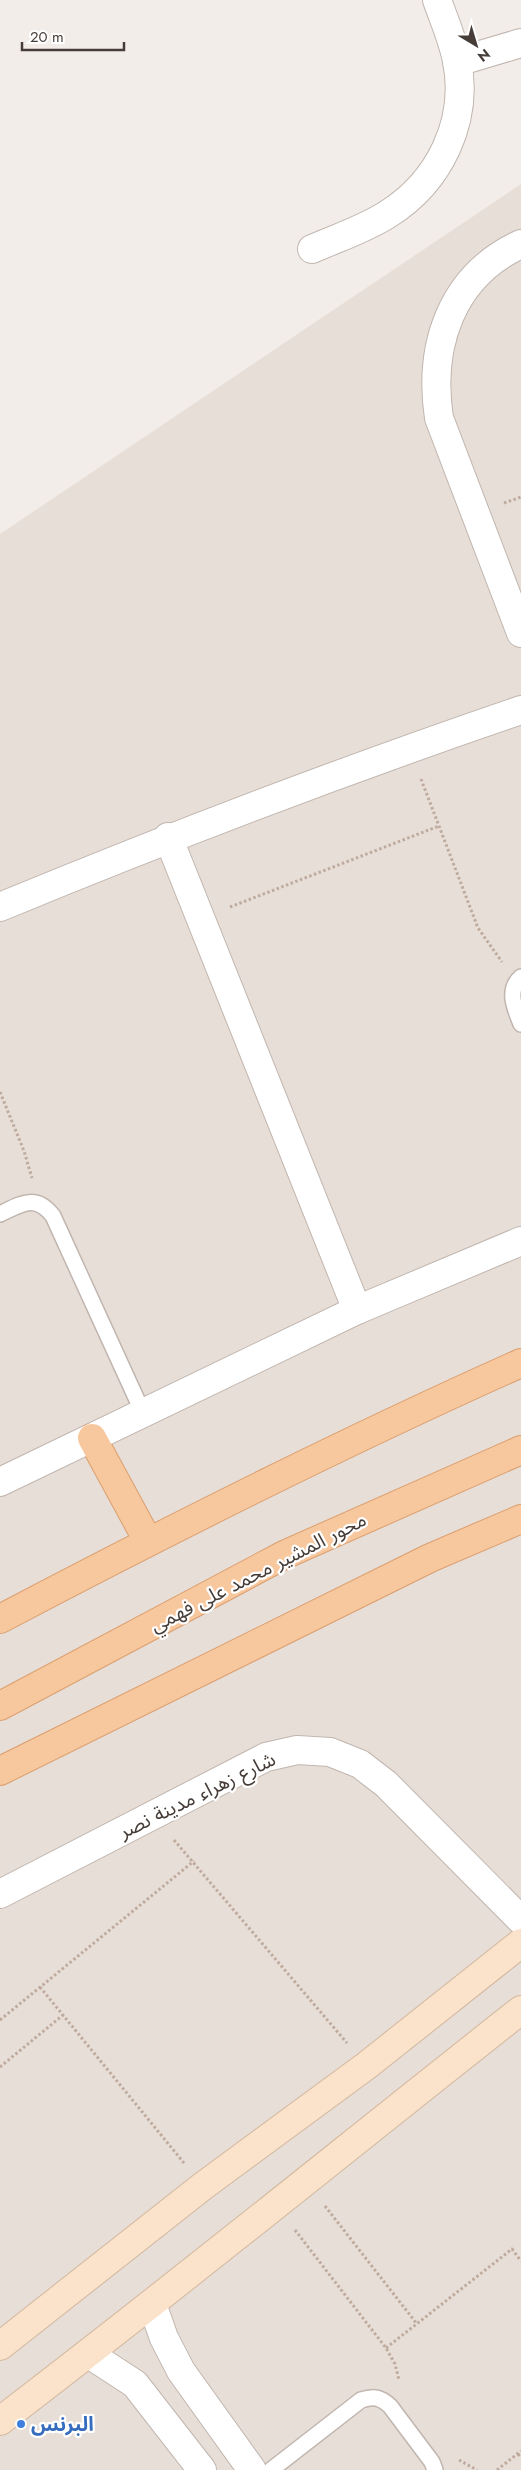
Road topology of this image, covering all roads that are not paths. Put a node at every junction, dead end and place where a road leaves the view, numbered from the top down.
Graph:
1 (437, 0) edge
2 (521, 43) edge
3 (457, 62) junction
4 (521, 244) edge
5 (312, 249) dead end
6 (521, 633) edge
7 (521, 710) edge
8 (168, 838) junction
9 (0, 907) edge
10 (520, 978) edge
11 (521, 1024) edge
12 (0, 1214) edge
13 (521, 1241) edge
14 (357, 1310) junction
15 (521, 1363) edge
16 (144, 1414) junction
17 (92, 1438) junction
18 (521, 1450) edge
19 (0, 1482) edge
20 (521, 1518) edge
21 (148, 1541) junction
22 (0, 1619) edge
23 (0, 1706) edge
24 (0, 1771) edge
25 (0, 1894) edge
26 (521, 1920) edge
27 (521, 1943) edge
28 (519, 2014) edge
29 (152, 2304) junction
30 (0, 2346) edge
31 (88, 2354) junction
32 (0, 2421) edge
33 (202, 2470) edge
34 (252, 2470) edge
35 (271, 2470) edge
36 (434, 2470) edge

1 - 3 street
2 - 3 street
3 - 5 street
4 - 6 street
7 - 8 street
8 - 9 street
8 - 14 street
10 - 11 lane
12 - 16 lane
13 - 14 street
14 - 16 street
15 - 21 main road
16 - 17 street
17 - 19 street
17 - 21 main road
18 - 23 main road, محور المشير محمد على فهمي
20 - 24 main road
21 - 22 main road
25 - 26 street, شارع زهراء مدينة نصر
27 - 30 street
28 - 29 street
29 - 31 street
29 - 34 street
31 - 32 street
31 - 33 street
35 - 36 lane

